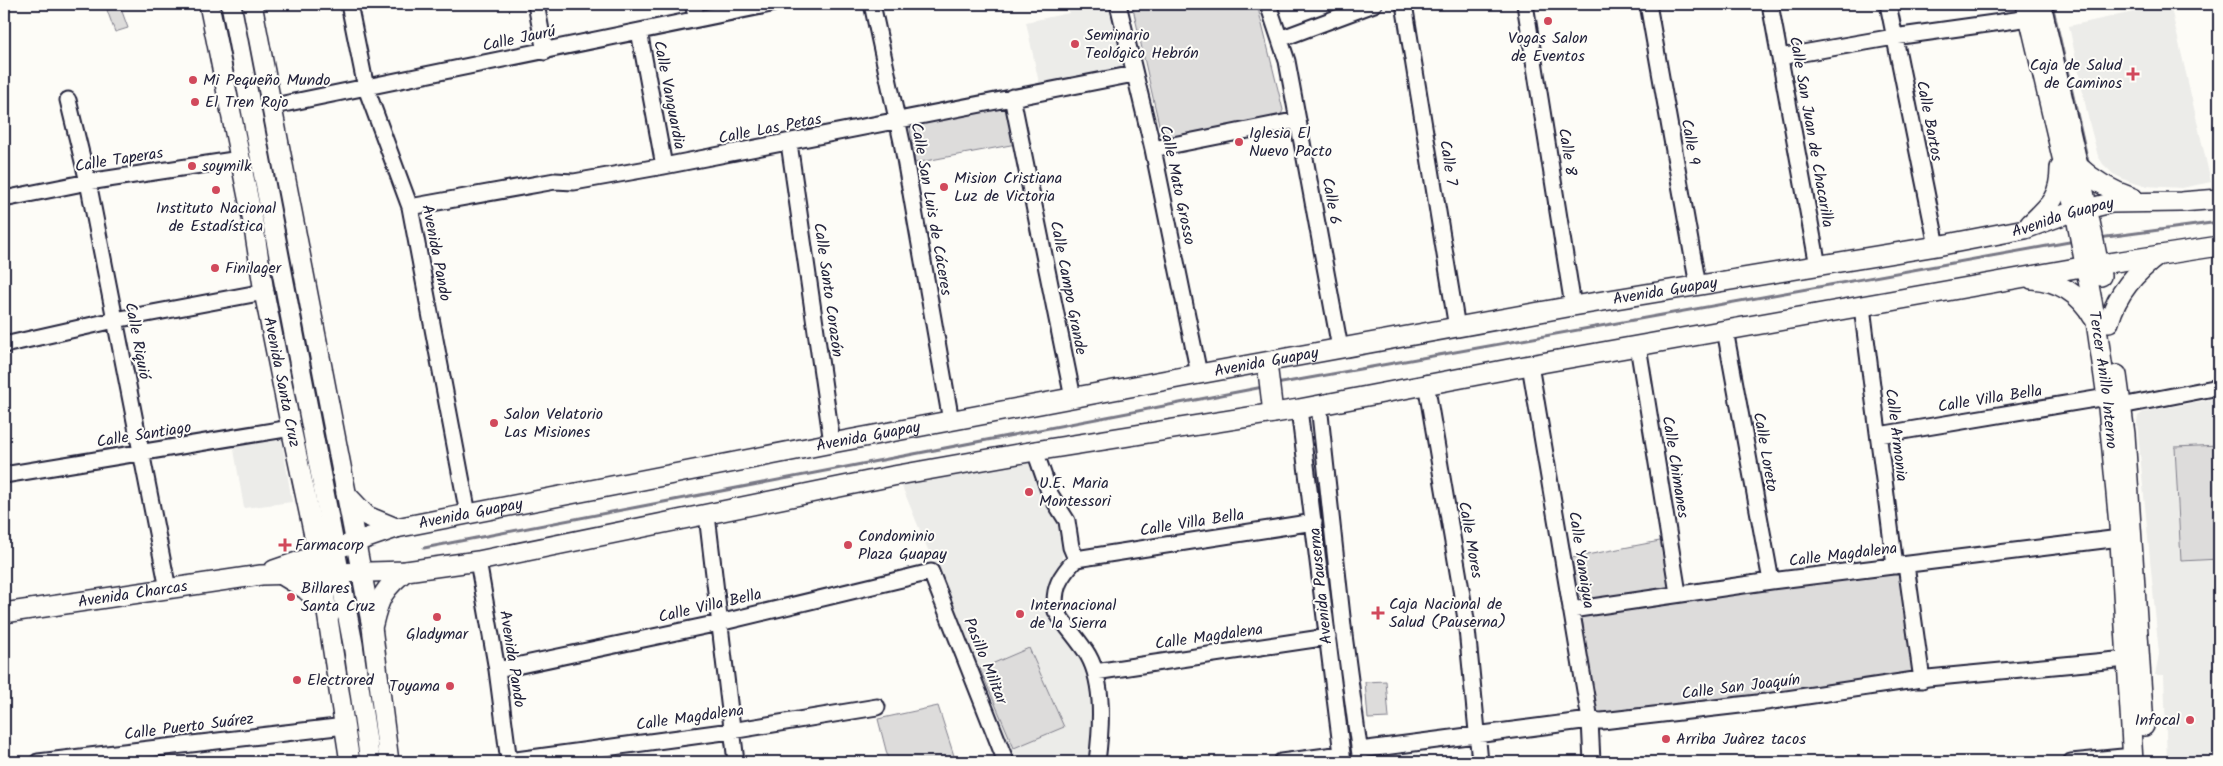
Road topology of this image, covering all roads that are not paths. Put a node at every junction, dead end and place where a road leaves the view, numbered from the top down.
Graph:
1 (209, 4) edge
2 (231, 4) edge
3 (252, 4) edge
4 (349, 4) edge
5 (536, 4) edge
6 (693, 4) edge
7 (771, 4) edge
8 (872, 4) edge
9 (1118, 4) edge
10 (1268, 4) edge
11 (1374, 4) edge
12 (1404, 4) edge
13 (1525, 4) edge
14 (1648, 4) edge
15 (1770, 4) edge
16 (1888, 4) edge
17 (2032, 8) edge
18 (696, 20) junction
19 (639, 31) junction
20 (1894, 36) junction
21 (1280, 38) junction
22 (545, 52) junction
23 (1780, 57) junction
24 (1134, 74) junction
25 (366, 88) junction
26 (1012, 97) junction
27 (68, 100) dead end
28 (274, 106) junction
29 (1298, 120) junction
30 (898, 122) junction
31 (256, 129) junction
32 (789, 143) junction
33 (2058, 147) junction
34 (1153, 149) junction
35 (240, 159) junction
36 (664, 166) junction
37 (2078, 166) junction
38 (88, 182) junction
39 (4, 199) edge
40 (2219, 199) edge
41 (2142, 201) junction
42 (410, 207) junction
43 (2083, 218) junction
44 (253, 222) junction
45 (2025, 229) junction
46 (1937, 246) junction
47 (2219, 246) edge
48 (2160, 255) junction
49 (2091, 261) junction
50 (1818, 266) junction
51 (2019, 278) junction
52 (1698, 286) junction
53 (264, 292) junction
54 (1574, 306) junction
55 (1862, 307) junction
56 (115, 320) junction
57 (2102, 322) junction
58 (1457, 328) junction
59 (1725, 330) junction
60 (4, 345) edge
61 (1638, 346) junction
62 (1340, 348) junction
63 (1530, 364) junction
64 (1268, 368) junction
65 (1199, 374) junction
66 (1426, 383) junction
67 (2219, 387) edge
68 (1073, 398) junction
69 (2114, 401) junction
70 (1319, 405) junction
71 (1300, 409) junction
72 (1273, 413) junction
73 (951, 421) junction
74 (291, 428) junction
75 (1879, 435) junction
76 (832, 443) junction
77 (1035, 451) junction
78 (140, 454) junction
79 (4, 475) edge
80 (345, 493) junction
81 (2131, 506) junction
82 (309, 514) junction
83 (468, 514) junction
84 (708, 514) junction
85 (351, 520) junction
86 (1314, 522) junction
87 (396, 528) junction
88 (2119, 531) junction
89 (356, 545) junction
90 (1076, 559) junction
91 (478, 561) junction
92 (331, 562) junction
93 (1900, 566) junction
94 (280, 571) junction
95 (406, 571) junction
96 (931, 572) joint
97 (1338, 578) junction
98 (1321, 580) junction
99 (1771, 581) junction
100 (168, 589) junction
101 (1678, 593) junction
102 (1571, 610) junction
103 (328, 611) junction
104 (4, 613) edge
105 (719, 622) junction
106 (372, 628) junction
107 (349, 629) junction
108 (1328, 637) junction
109 (2127, 659) junction
110 (497, 670) junction
111 (1095, 672) junction
112 (1922, 680) junction
113 (877, 707) dead end
114 (1590, 720) junction
115 (345, 726) junction
116 (732, 731) junction
117 (1479, 734) junction
118 (1360, 756) edge
119 (1343, 758) edge
120 (2138, 761) edge
121 (38, 762) edge
122 (350, 762) edge
123 (370, 762) edge
124 (390, 762) edge
125 (509, 762) edge
126 (736, 762) edge
127 (1006, 762) edge
128 (1096, 762) edge
129 (1280, 762) edge
130 (1480, 762) edge
131 (1592, 762) edge
132 (2071, 762) edge

1 - 35 main road, Avenida Santa Cruz
2 - 31 main road, Avenida Santa Cruz
3 - 28 main road, Avenida Santa Cruz
4 - 25 street, Avenida Pando
5 - 22 street
6 - 18 street
7 - 18 street, Calle Jaurú
8 - 30 street, Calle San Luis de Cáceres
9 - 24 street, Calle Mato Grosso
10 - 21 street, Calle 6
11 - 21 street
12 - 58 street, Calle 7
13 - 54 street, Calle 8
14 - 52 street, Calle 9
15 - 23 street, Calle San Juan de Chacarilla
16 - 20 street, Calle Bartos
17 - 20 street
17 - 33 main road, Tercer Anillo Interno
17 - 37 main road, Tercer Anillo Interno
18 - 19 street, Calle Jaurú
19 - 22 street, Calle Jaurú
19 - 36 street, Calle Vanguardia
20 - 23 street
20 - 46 street, Calle Bartos
21 - 29 street, Calle 6
22 - 25 street, Calle Jaurú
23 - 50 street, Calle San Juan de Chacarilla
24 - 26 street, Calle Las Petas
24 - 34 street, Calle Mato Grosso
25 - 28 street, Calle Jaurú
25 - 42 street, Avenida Pando
26 - 30 street, Calle Las Petas
26 - 68 street, Calle Campo Grande
27 - 38 street, Calle Riquió
28 - 80 main road, Avenida Santa Cruz
29 - 34 street
29 - 62 street, Calle 6
30 - 32 street, Calle Las Petas
30 - 73 street, Calle San Luis de Cáceres
31 - 44 main road
31 - 92 main road, Avenida Santa Cruz
32 - 36 street, Calle Las Petas
32 - 76 street, Calle Santo Corazón
33 - 43 main road, Tercer Anillo Interno
33 - 45 main road
34 - 65 street, Calle Mato Grosso
35 - 38 street, Calle Taperas
35 - 44 main road, Avenida Santa Cruz
36 - 42 street, Calle Las Petas
37 - 41 main road
37 - 43 main road, Tercer Anillo Interno
38 - 39 street, Calle Taperas
38 - 56 street, Calle Riquió
40 - 41 main road, Avenida Guapay
41 - 43 main road, Avenida Guapay
42 - 83 street, Avenida Pando
43 - 45 main road, Avenida Guapay
43 - 49 main road, Tercer Anillo Interno
44 - 53 main road, Avenida Santa Cruz
45 - 46 main road, Avenida Guapay
46 - 50 main road, Avenida Guapay
47 - 48 main road
48 - 49 main road
48 - 57 main road
49 - 51 main road
49 - 57 main road, Tercer Anillo Interno
50 - 52 main road, Avenida Guapay
51 - 55 main road
51 - 57 main road
52 - 54 main road, Avenida Guapay
53 - 56 street
53 - 74 main road, Avenida Santa Cruz
54 - 58 main road, Avenida Guapay
55 - 59 main road
55 - 75 street, Calle Armonia
56 - 60 street
56 - 78 street, Calle Riquió
57 - 69 main road, Tercer Anillo Interno
57 - 69 main road, Tercer Anillo Interno
58 - 62 main road, Avenida Guapay
59 - 61 main road
59 - 99 street, Calle Loreto
61 - 63 main road
61 - 101 street, Calle Chimanes
62 - 64 main road, Avenida Guapay
63 - 66 main road
63 - 102 street, Calle Yanaigua
64 - 65 main road, Avenida Guapay
64 - 72 main road
65 - 68 main road, Avenida Guapay
66 - 70 main road
66 - 117 street, Calle Mores
67 - 69 street, Calle Villa Bella
68 - 73 main road, Avenida Guapay
69 - 75 street, Calle Villa Bella
69 - 81 main road, Tercer Anillo Interno
69 - 88 main road
70 - 71 main road
70 - 97 street, Avenida Pauserna
71 - 72 main road
71 - 86 street, Avenida Pauserna
72 - 77 main road
73 - 76 main road, Avenida Guapay
74 - 78 street, Calle Santiago
74 - 82 main road, Avenida Santa Cruz
75 - 93 street, Calle Armonia
76 - 83 main road, Avenida Guapay
77 - 84 main road
77 - 90 street
78 - 79 street, Calle Santiago
78 - 100 street, Calle Riquió
80 - 85 main road, Avenida Santa Cruz
80 - 87 main road
81 - 109 main road
81 - 120 main road, Tercer Anillo Interno
82 - 92 main road, Avenida Santa Cruz
82 - 94 main road
83 - 87 main road, Avenida Guapay
84 - 91 main road
84 - 105 street
85 - 89 main road, Avenida Santa Cruz
85 - 92 main road
86 - 90 street, Calle Villa Bella
86 - 98 street, Avenida Pauserna
87 - 89 main road, Avenida Guapay
88 - 93 street, Calle Magdalena
88 - 109 main road
89 - 92 main road, Avenida Guapay
89 - 92 main road, Avenida Santa Cruz
90 - 111 street
91 - 95 main road
91 - 110 street, Avenida Pando
92 - 94 main road, Avenida Charcas
92 - 95 main road
92 - 103 main road, Avenida Santa Cruz
92 - 106 main road, Avenida Santa Cruz
92 - 107 main road, Avenida Santa Cruz
93 - 99 street, Calle Magdalena
93 - 112 street, Calle Armonia
94 - 100 main road, Avenida Charcas
94 - 103 main road
95 - 106 main road
96 - 105 street, Calle Villa Bella
96 - 127 street, Pasillo Militar
97 - 98 street
97 - 118 street, Avenida Pauserna
98 - 108 street, Avenida Pauserna
99 - 101 street, Calle Magdalena
100 - 104 main road, Avenida Charcas
101 - 102 street, Calle Magdalena
102 - 114 street, Calle Yanaigua
103 - 107 main road
103 - 115 main road, Avenida Santa Cruz
105 - 110 street, Calle Villa Bella
105 - 116 street
106 - 124 main road, Avenida Santa Cruz
107 - 123 main road, Avenida Santa Cruz
108 - 111 street, Calle Magdalena
108 - 119 street, Avenida Pauserna
109 - 112 street, Calle San Joaquín
109 - 120 main road
110 - 125 street, Avenida Pando
111 - 128 street
112 - 114 street, Calle San Joaquín
113 - 116 street, Calle Magdalena
114 - 117 street, Calle San Joaquín
114 - 131 street, Calle Yanaigua
115 - 121 street, Calle Puerto Suárez
115 - 122 main road, Avenida Santa Cruz
116 - 125 street, Calle Magdalena
116 - 126 street
117 - 118 street, Calle San Joaquín
117 - 130 street, Calle Mores
119 - 129 street
120 - 132 street

